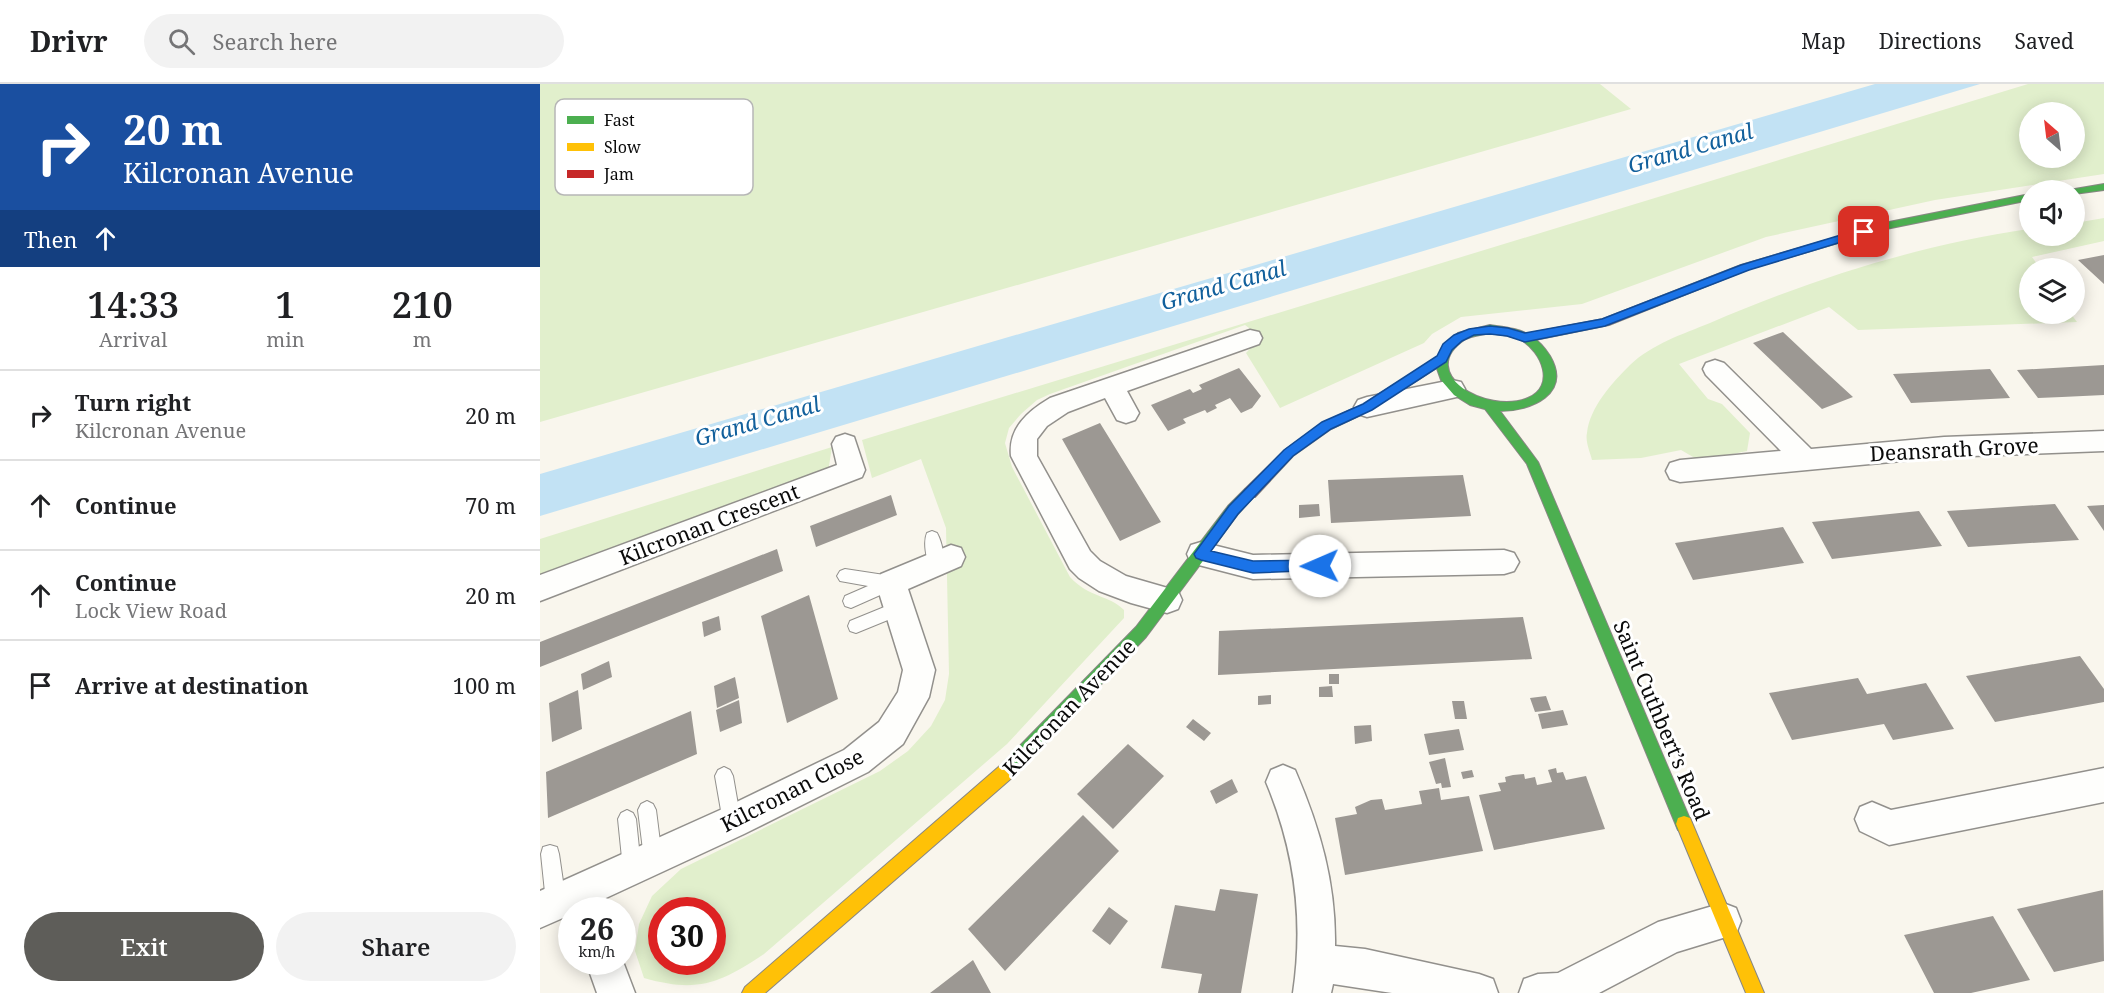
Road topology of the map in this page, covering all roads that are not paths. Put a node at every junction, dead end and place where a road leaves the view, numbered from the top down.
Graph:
1 (2104, 187) edge
2 (2085, 190) edge
3 (2019, 199) edge
4 (1605, 322) junction
5 (1250, 338) dead end
6 (1525, 338) junction
7 (1590, 338) dead end
8 (1442, 359) junction
9 (1715, 369) dead end
10 (1112, 387) junction
11 (1452, 389) junction
12 (1367, 407) junction
13 (1490, 408) junction
14 (1126, 413) dead end
15 (1532, 438) dead end
16 (2104, 441) edge
17 (845, 444) dead end
18 (1804, 459) junction
19 (1532, 462) junction
20 (1680, 471) dead end
21 (940, 552) dead end
22 (1201, 554) junction
23 (1504, 562) dead end
24 (845, 576) dead end
25 (540, 588) edge
26 (895, 596) junction
27 (1167, 600) junction
28 (850, 601) dead end
29 (856, 626) dead end
30 (724, 776) dead end
31 (1283, 782) dead end
32 (2104, 785) edge
33 (646, 810) dead end
34 (627, 819) dead end
35 (1872, 819) dead end
36 (732, 822) junction
37 (550, 854) dead end
38 (642, 862) junction
39 (564, 897) edge
40 (577, 897) edge
41 (1724, 921) junction
42 (610, 975) edge
43 (1315, 978) edge
44 (616, 993) edge
45 (751, 993) edge
46 (1479, 993) edge
47 (1538, 993) edge
48 (1755, 993) edge

1 - 2 street
3 - 4 street
4 - 6 street
4 - 7 street
5 - 10 street
6 - 8 street
6 - 13 street
8 - 11 street
8 - 12 street, Kilcronan Avenue
9 - 18 street
10 - 14 street
10 - 27 street
11 - 12 street, Kilcronan Avenue
11 - 13 street
12 - 22 street, Kilcronan Avenue
13 - 19 street, Saint Cuthbert’s Road
15 - 19 street, Saint Cuthbert’s Road
16 - 18 street, Deansrath Grove
17 - 25 street, Kilcronan Crescent
18 - 20 street, Deansrath Grove
19 - 41 street, Saint Cuthbert’s Road
21 - 26 street
22 - 23 street
22 - 27 street, Kilcronan Avenue
24 - 26 lane
26 - 28 lane
26 - 29 lane
26 - 36 street, Kilcronan Close
27 - 45 street, Kilcronan Avenue
30 - 36 lane
31 - 43 street
32 - 35 street
33 - 38 lane
34 - 38 lane
36 - 38 street, Kilcronan Close
37 - 39 lane
38 - 40 street, Kilcronan Close
41 - 47 street
41 - 48 street, Saint Cuthbert’s Road
42 - 44 street
43 - 46 street

